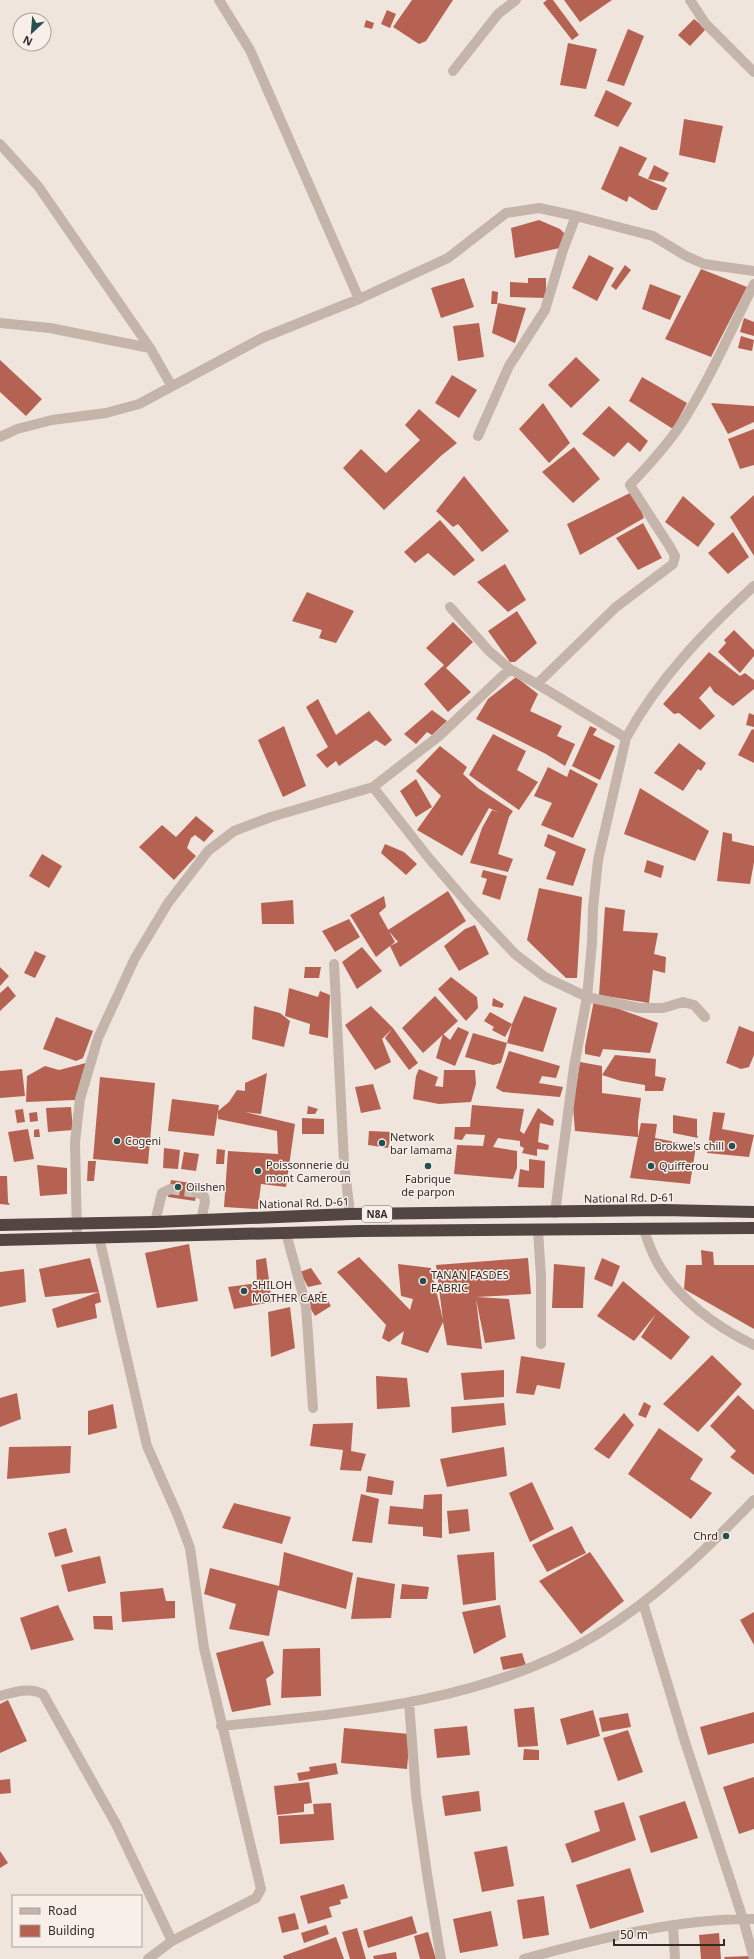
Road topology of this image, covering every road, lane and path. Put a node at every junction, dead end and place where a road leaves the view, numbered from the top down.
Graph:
1 (219, 0) edge
2 (516, 0) edge
3 (690, 0) edge
4 (453, 71) dead end
5 (754, 72) edge
6 (0, 144) edge
7 (576, 216) junction
8 (754, 271) edge
9 (754, 284) edge
10 (359, 299) junction
11 (0, 323) edge
12 (150, 348) junction
13 (171, 385) junction
14 (478, 436) dead end
15 (0, 437) edge
16 (754, 586) edge
17 (450, 607) dead end
18 (510, 669) junction
19 (537, 684) junction
20 (626, 738) junction
21 (373, 787) junction
22 (334, 964) dead end
23 (587, 997) junction
24 (706, 1017) dead end
25 (170, 1189) dead end
26 (197, 1193) dead end
27 (754, 1212) edge
28 (555, 1213) junction
29 (350, 1214) junction
30 (201, 1220) junction
31 (155, 1222) junction
32 (76, 1223) junction
33 (0, 1225) edge
34 (642, 1228) junction
35 (754, 1228) edge
36 (538, 1230) junction
37 (286, 1233) junction
38 (99, 1237) junction
39 (77, 1238) junction
40 (0, 1240) edge
41 (540, 1344) dead end
42 (754, 1345) edge
43 (313, 1408) dead end
44 (754, 1501) edge
45 (643, 1603) junction
46 (0, 1696) edge
47 (409, 1702) junction
48 (222, 1726) junction
49 (743, 1919) junction
50 (754, 1919) edge
51 (673, 1925) junction
52 (172, 1941) junction
53 (148, 1959) edge
54 (441, 1959) edge
55 (524, 1959) edge
56 (675, 1959) edge
57 (754, 1959) edge

1 - 10 street
2 - 4 street
3 - 5 street
6 - 12 street
7 - 8 street
7 - 10 street
7 - 14 street
9 - 19 street
10 - 13 street
11 - 12 street
12 - 13 street
13 - 15 street
16 - 20 street
17 - 18 street
18 - 19 street
18 - 21 street
19 - 20 street
20 - 23 street
21 - 23 street
21 - 32 street
22 - 29 street
23 - 24 street
23 - 28 street
25 - 31 street
26 - 30 street
27 - 28 highway, National Rd. D-61 / N8A
28 - 29 highway, National Rd. D-61 / N8A
29 - 30 highway, National Rd. D-61 / N8A
30 - 31 highway, National Rd. D-61 / N8A
31 - 32 highway, National Rd. D-61 / N8A
32 - 33 highway, National Rd. D-61 / N8A
32 - 39 street
34 - 35 highway, N8A
34 - 36 highway, N8A
34 - 42 street
36 - 37 highway, N8A
36 - 41 street
37 - 38 highway, N8A
37 - 43 street
38 - 39 highway, N8A
38 - 48 street
39 - 40 highway, N8A
44 - 45 street
45 - 47 street
45 - 49 street
46 - 52 street
47 - 48 street
47 - 54 street
48 - 52 street
49 - 50 street
49 - 51 street
49 - 57 street
51 - 55 street
51 - 56 street
52 - 53 street

